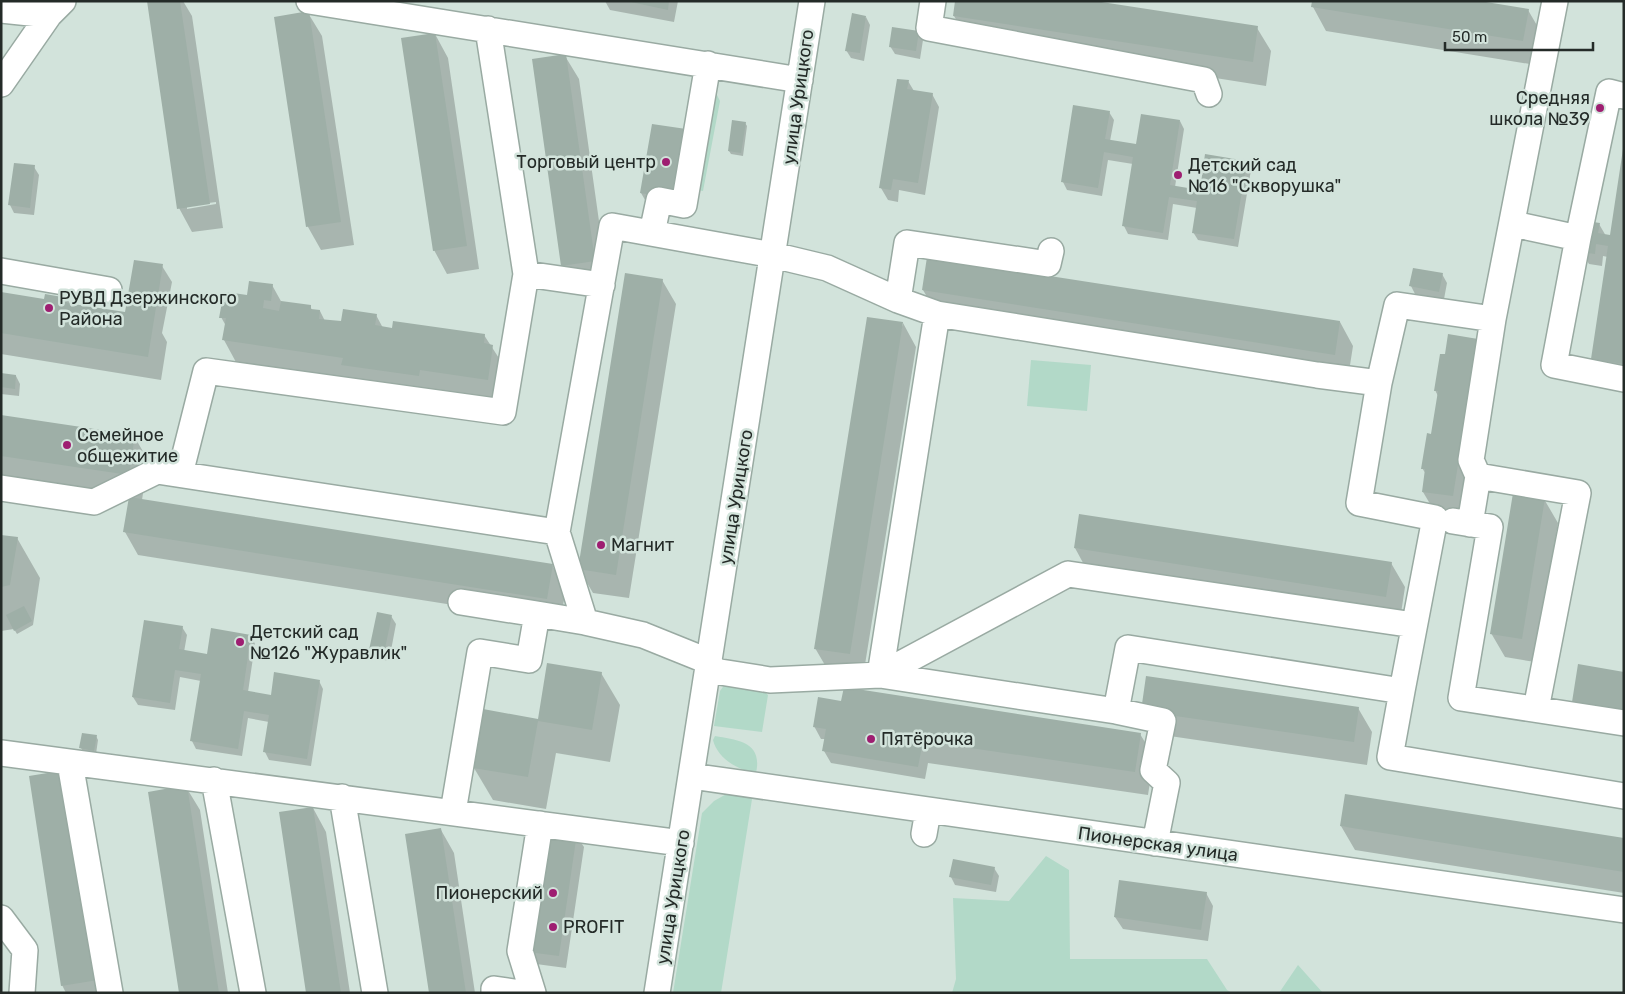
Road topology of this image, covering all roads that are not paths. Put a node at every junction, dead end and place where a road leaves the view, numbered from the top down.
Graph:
1 (309, 1) edge
2 (812, 1) edge
3 (933, 1) edge
4 (1555, 1) edge
5 (56, 8) edge
6 (1, 10) edge
7 (488, 29) junction
8 (708, 64) junction
9 (800, 80) junction
10 (1, 84) edge
11 (1209, 94) dead end
12 (1624, 96) edge
13 (1512, 224) junction
14 (652, 233) junction
15 (1578, 238) junction
16 (1051, 251) dead end
17 (773, 255) junction
18 (1, 271) edge
19 (526, 274) junction
20 (602, 285) junction
21 (109, 290) dead end
22 (898, 300) junction
23 (937, 314) junction
24 (1493, 320) junction
25 (1624, 379) edge
26 (1379, 383) junction
27 (180, 474) junction
28 (1478, 476) junction
29 (1, 488) edge
30 (1435, 518) junction
31 (1470, 524) junction
32 (557, 532) junction
33 (461, 602) dead end
34 (537, 614) junction
35 (585, 622) junction
36 (1414, 625) junction
37 (709, 666) junction
38 (880, 676) junction
39 (1402, 691) junction
40 (1536, 710) junction
41 (1116, 711) junction
42 (1624, 723) edge
43 (1, 753) edge
44 (70, 763) junction
45 (692, 776) junction
46 (214, 780) junction
47 (1624, 796) edge
48 (342, 797) junction
49 (453, 812) junction
50 (540, 824) junction
51 (682, 843) junction
52 (1155, 843) junction
53 (1624, 910) edge
54 (1, 918) edge
55 (22, 993) edge
56 (110, 993) edge
57 (253, 993) edge
58 (375, 993) edge
59 (494, 993) edge
60 (521, 993) edge
61 (533, 993) edge
62 (657, 993) edge

1 - 7 street
2 - 9 street, улица Урицкого
3 - 11 street
4 - 13 street
5 - 6 street
5 - 10 street
7 - 8 street
7 - 19 street
8 - 9 street
8 - 14 street
9 - 17 street, улица Урицкого
12 - 15 street
13 - 15 street
13 - 24 street
14 - 17 street
14 - 20 street
15 - 25 street
16 - 22 street
17 - 22 street
17 - 37 street, улица Урицкого
18 - 21 street
19 - 20 street
19 - 27 street
20 - 32 street
22 - 23 street
23 - 26 street
23 - 38 street
24 - 26 street
24 - 28 street
26 - 30 street
27 - 29 street
27 - 32 street
28 - 31 street
28 - 40 street
30 - 31 street
30 - 36 street
31 - 40 street
32 - 35 street
33 - 34 street
34 - 35 street
34 - 49 street
35 - 37 street
36 - 38 street
36 - 39 street
37 - 38 street
37 - 45 street, улица Урицкого
38 - 41 street
39 - 41 street
39 - 47 street
40 - 42 street
41 - 52 street
43 - 44 street
44 - 46 street
44 - 56 street
45 - 51 street, улица Урицкого
45 - 52 street, Пионерская улица
46 - 48 street
46 - 57 street
48 - 49 street
48 - 58 street
49 - 50 street
50 - 51 street
50 - 61 street
51 - 62 street, улица Урицкого
52 - 53 street, Пионерская улица
54 - 55 street
59 - 60 street

